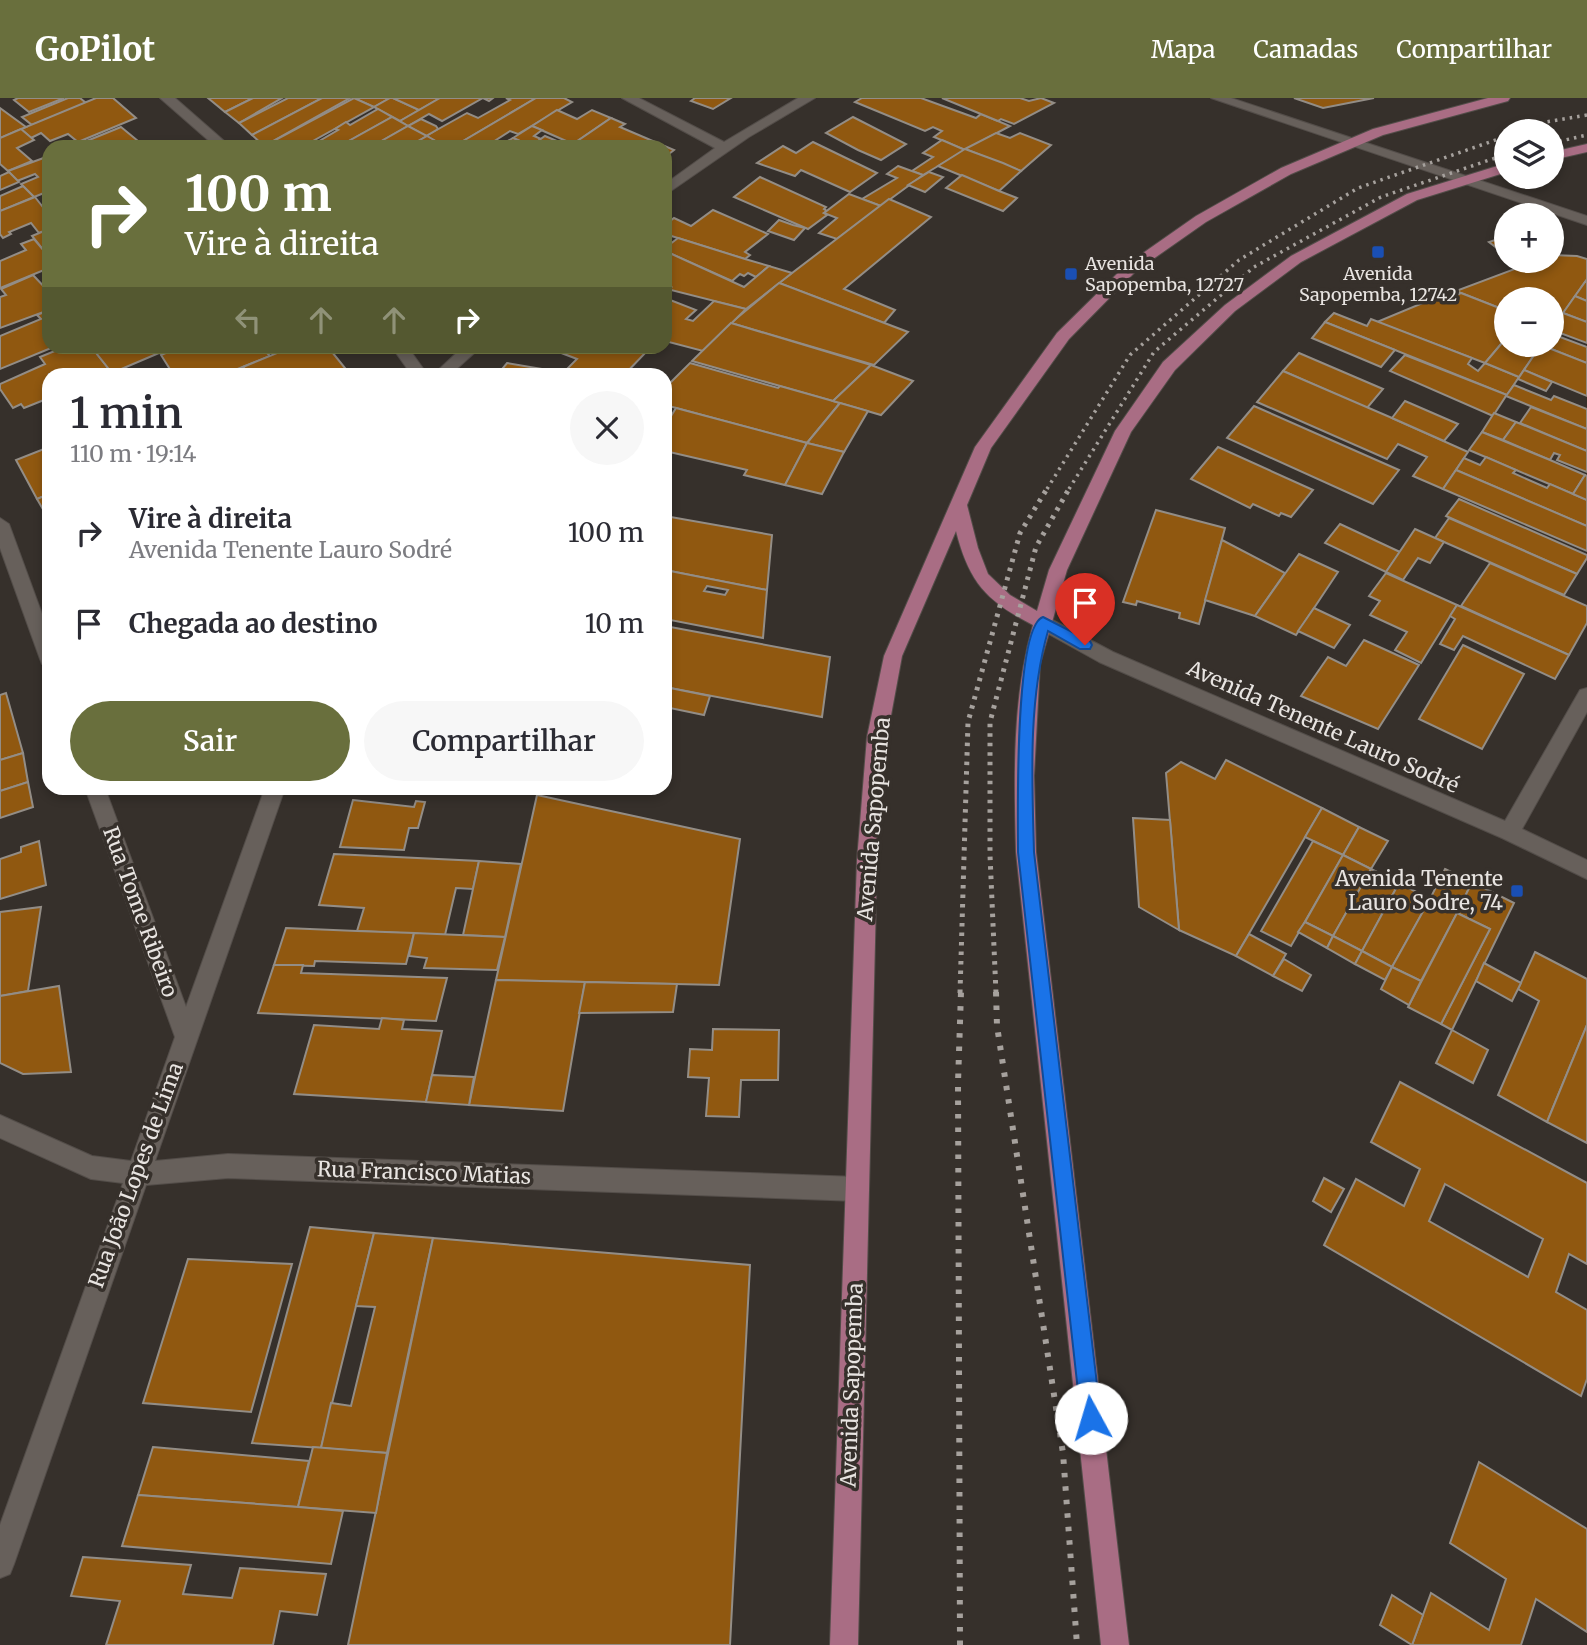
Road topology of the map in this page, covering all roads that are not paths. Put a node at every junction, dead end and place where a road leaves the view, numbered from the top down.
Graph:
1 (167, 98) edge
2 (629, 98) edge
3 (808, 98) edge
4 (1218, 98) edge
5 (1503, 98) edge
6 (216, 140) edge
7 (1353, 143) junction
8 (725, 148) junction
9 (1587, 148) edge
10 (1564, 153) edge
11 (1494, 171) edge
12 (1466, 180) junction
13 (672, 186) edge
14 (1587, 221) edge
15 (465, 354) edge
16 (449, 368) edge
17 (958, 505) junction
18 (0, 524) edge
19 (1043, 622) junction
20 (42, 640) edge
21 (1587, 695) edge
22 (98, 795) edge
23 (272, 795) edge
24 (1509, 832) junction
25 (1587, 870) edge
26 (186, 1037) junction
27 (0, 1126) edge
28 (139, 1174) junction
29 (858, 1189) junction
30 (0, 1564) edge
31 (844, 1645) edge
32 (1115, 1645) edge

1 - 6 street
2 - 8 street
3 - 8 street
4 - 7 street
5 - 7 main road, Avenida Sapopemba
7 - 12 street
7 - 17 main road, Avenida Sapopemba
8 - 13 street
9 - 10 main road
11 - 12 main road
12 - 14 street
12 - 19 main road
15 - 16 street
17 - 19 main road
17 - 29 main road, Avenida Sapopemba
18 - 20 street
19 - 24 street, Avenida Tenente Lauro Sodré
19 - 32 main road
21 - 24 street
22 - 26 street, Rua Tome Ribeiro
23 - 26 street, Rua João Lopes de Lima
24 - 25 street, Avenida Tenente Lauro Sodré
26 - 28 street, Rua João Lopes de Lima
27 - 28 street, Rua Francisco Matias
28 - 29 street, Rua Francisco Matias
28 - 30 street, Rua João Lopes de Lima
29 - 31 main road, Avenida Sapopemba

